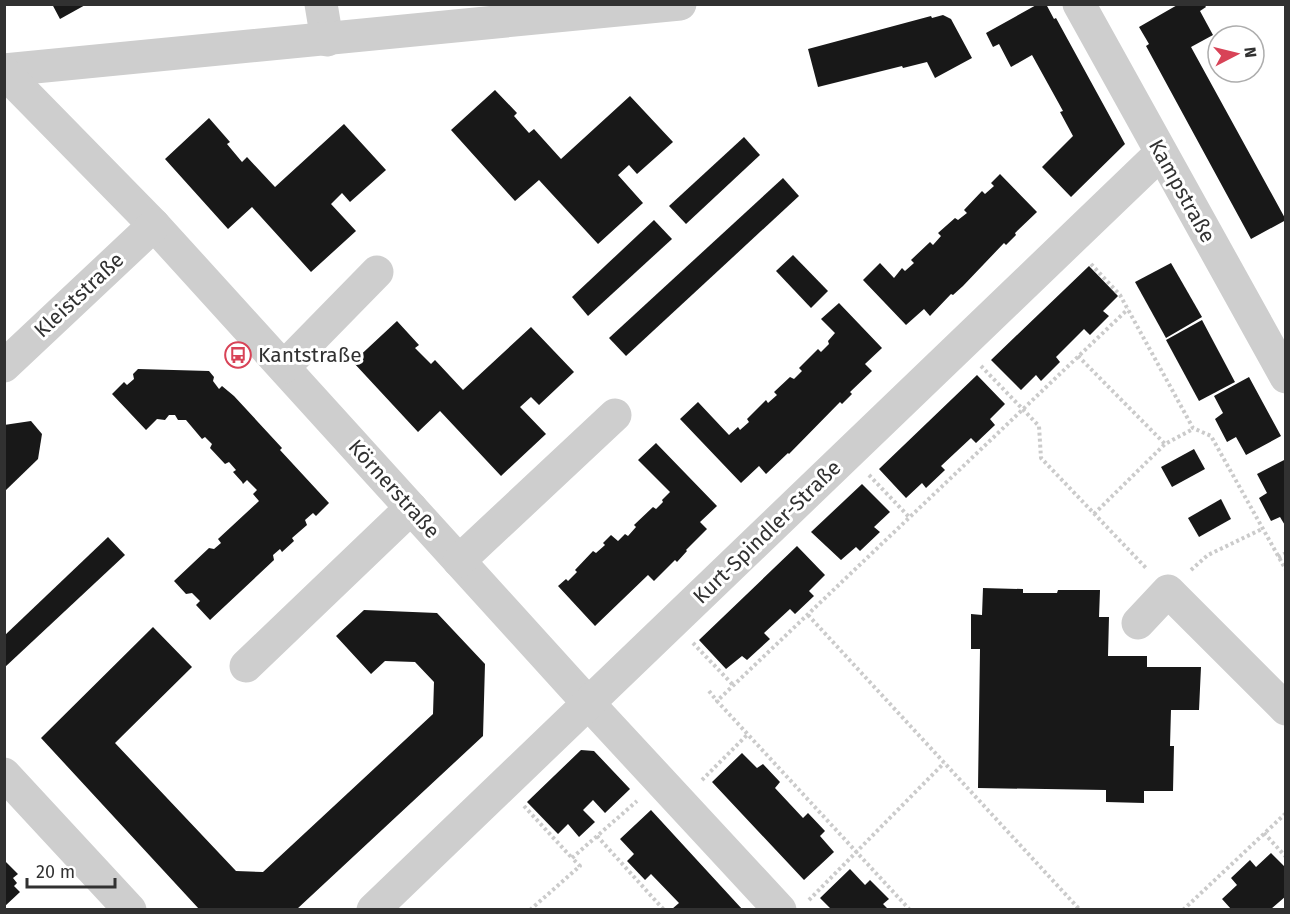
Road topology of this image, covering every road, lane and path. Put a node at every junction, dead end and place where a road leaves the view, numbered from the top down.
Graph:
1 (321, 4) edge
2 (680, 4) edge
3 (1079, 4) edge
4 (327, 40) junction
5 (4, 71) edge
6 (1161, 153) junction
7 (154, 225) junction
8 (1070, 242) junction
9 (377, 272) dead end
10 (1128, 309) junction
11 (962, 345) junction
12 (1078, 356) junction
13 (4, 366) edge
14 (284, 367) junction
15 (1284, 370) edge
16 (1022, 410) junction
17 (615, 415) dead end
18 (1193, 428) junction
19 (1165, 444) junction
20 (849, 454) junction
21 (411, 507) junction
22 (1094, 514) junction
23 (910, 518) junction
24 (1262, 529) junction
25 (1286, 553) edge
26 (1278, 557) junction
27 (459, 561) junction
28 (1286, 570) edge
29 (1167, 591) junction
30 (808, 615) junction
31 (674, 622) junction
32 (1138, 623) dead end
33 (246, 666) dead end
34 (734, 686) junction
35 (709, 691) dead end
36 (717, 701) junction
37 (589, 704) junction
38 (1286, 709) edge
39 (748, 734) junction
40 (944, 763) junction
41 (4, 774) edge
42 (504, 784) junction
43 (670, 791) junction
44 (1286, 813) edge
45 (1264, 833) junction
46 (597, 836) junction
47 (857, 852) junction
48 (1286, 857) edge
49 (572, 858) junction
50 (794, 905) edge
51 (130, 909) edge
52 (373, 909) edge
53 (530, 909) edge
54 (664, 909) edge
55 (910, 909) edge
56 (1080, 909) edge
57 (1183, 909) edge

1 - 4 street
2 - 4 street
3 - 6 street, Kampstraße
4 - 5 street
5 - 7 street, Körnerstraße
6 - 8 street, Kurt-Spindler-Straße
6 - 15 street, Kampstraße
7 - 13 street, Kleiststraße
7 - 14 street, Körnerstraße
8 - 10 path
8 - 11 street, Kurt-Spindler-Straße
9 - 14 street
10 - 12 path
10 - 18 path
11 - 16 path
11 - 20 street, Kurt-Spindler-Straße
12 - 16 path
12 - 19 path
14 - 21 street, Körnerstraße
16 - 22 path
16 - 23 path
17 - 27 street
18 - 19 path
18 - 24 path
19 - 22 path
20 - 23 path
20 - 31 street, Kurt-Spindler-Straße
21 - 27 street, Körnerstraße
21 - 33 street
22 - 29 path
23 - 30 path
24 - 26 path
24 - 29 path
25 - 26 path
26 - 28 path
27 - 37 street, Körnerstraße
29 - 32 street
29 - 38 street
30 - 34 path
30 - 40 path
31 - 34 path
31 - 37 street, Kurt-Spindler-Straße
34 - 36 path
35 - 36 path
36 - 39 path
37 - 42 street, Kurt-Spindler-Straße
37 - 43 street, Körnerstraße
39 - 43 path
39 - 47 path
40 - 47 path
40 - 56 path
41 - 51 street
42 - 49 path
42 - 52 street, Kurt-Spindler-Straße
43 - 46 path
43 - 50 street, Körnerstraße
44 - 45 path
45 - 48 path
45 - 57 path
46 - 49 path
46 - 54 path
47 - 50 path
47 - 55 path
49 - 53 path

